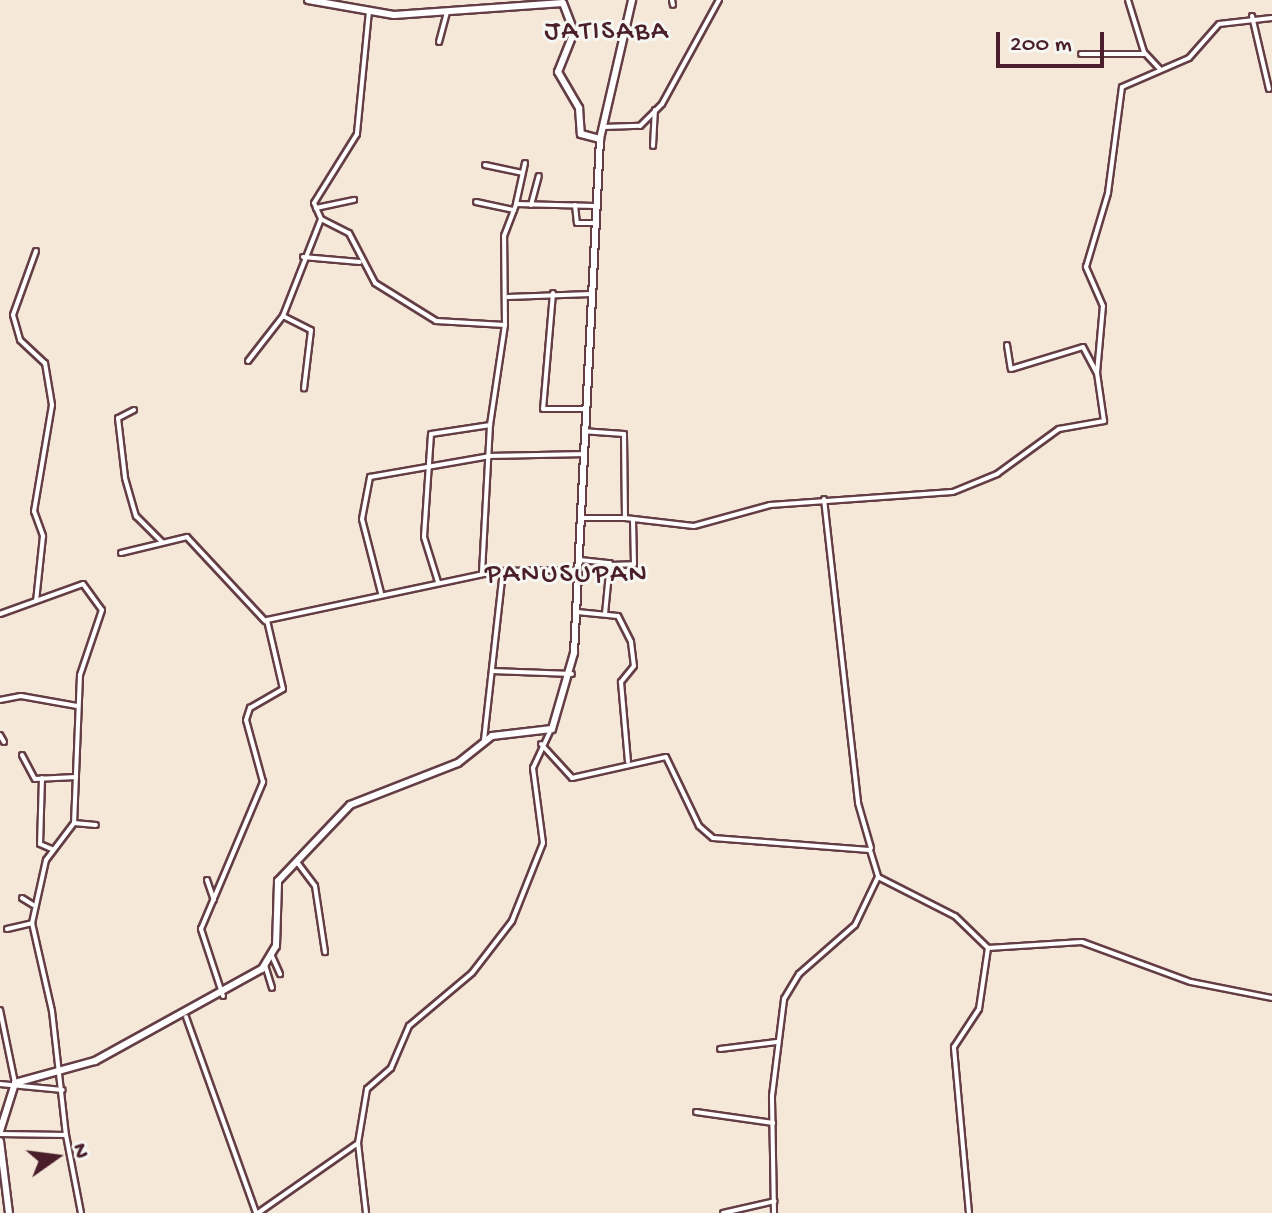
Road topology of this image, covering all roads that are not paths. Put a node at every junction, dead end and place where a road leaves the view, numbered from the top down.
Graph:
1 (308, 0) edge
2 (632, 0) edge
3 (719, 0) edge
4 (1128, 0) edge
5 (331, 2) edge
6 (369, 11) junction
7 (447, 12) junction
8 (1252, 16) junction
9 (1272, 18) edge
10 (439, 42) dead end
11 (1081, 54) dead end
12 (1145, 54) junction
13 (1160, 69) junction
14 (1269, 89) dead end
15 (655, 110) junction
16 (603, 127) junction
17 (600, 139) junction
18 (653, 146) dead end
19 (525, 163) dead end
20 (485, 165) dead end
21 (522, 173) junction
22 (539, 176) dead end
23 (354, 200) dead end
24 (476, 202) dead end
25 (531, 205) junction
26 (575, 205) junction
27 (595, 206) junction
28 (515, 207) junction
29 (316, 208) junction
30 (321, 219) junction
31 (594, 223) junction
32 (36, 251) dead end
33 (303, 257) junction
34 (363, 264) junction
35 (553, 293) junction
36 (591, 294) junction
37 (508, 297) junction
38 (283, 316) junction
39 (505, 325) junction
40 (1007, 345) dead end
41 (248, 361) dead end
42 (1097, 373) junction
43 (304, 389) dead end
44 (586, 409) junction
45 (134, 410) dead end
46 (490, 425) junction
47 (585, 431) junction
48 (585, 454) junction
49 (490, 456) junction
50 (430, 464) junction
51 (824, 499) junction
52 (583, 518) junction
53 (625, 518) junction
54 (633, 519) junction
55 (162, 542) junction
56 (121, 553) dead end
57 (580, 560) junction
58 (610, 565) junction
59 (503, 570) junction
60 (579, 570) junction
61 (482, 574) junction
62 (438, 582) junction
63 (382, 593) junction
64 (36, 601) junction
65 (577, 612) junction
66 (0, 614) edge
67 (605, 614) junction
68 (266, 622) junction
69 (492, 671) junction
70 (572, 674) junction
71 (0, 700) edge
72 (77, 706) junction
73 (550, 732) junction
74 (0, 735) edge
75 (484, 740) junction
76 (4, 742) dead end
77 (541, 744) junction
78 (22, 755) dead end
79 (628, 762) junction
80 (76, 777) junction
81 (42, 778) junction
82 (74, 823) junction
83 (96, 825) dead end
84 (52, 849) junction
85 (871, 851) junction
86 (297, 862) junction
87 (878, 877) junction
88 (207, 880) dead end
89 (22, 898) dead end
90 (214, 900) junction
91 (33, 905) junction
92 (32, 923) junction
93 (7, 929) dead end
94 (988, 948) junction
95 (325, 952) dead end
96 (272, 956) junction
97 (265, 965) junction
98 (280, 974) dead end
99 (272, 988) dead end
100 (223, 996) junction
101 (1270, 997) edge
102 (0, 1010) edge
103 (186, 1017) junction
104 (777, 1042) junction
105 (720, 1049) dead end
106 (61, 1074) junction
107 (0, 1084) edge
108 (14, 1085) junction
109 (63, 1090) junction
110 (696, 1112) dead end
111 (773, 1123) junction
112 (0, 1133) edge
113 (66, 1135) junction
114 (0, 1141) edge
115 (358, 1143) junction
116 (775, 1201) junction
117 (9, 1213) edge
118 (81, 1213) edge
119 (257, 1213) edge
120 (366, 1213) edge
121 (723, 1213) edge
122 (774, 1213) edge
123 (969, 1213) edge

1 - 5 street
2 - 16 street
3 - 15 street
4 - 12 street
5 - 6 street
6 - 7 street
6 - 29 street
7 - 10 street
7 - 17 street
8 - 9 street
8 - 13 street
8 - 14 street
11 - 12 street
12 - 13 street
13 - 42 street
15 - 16 street
15 - 18 street
16 - 17 street
17 - 27 street
19 - 21 street
20 - 21 street
21 - 28 street
22 - 25 street
23 - 29 street
24 - 28 street
25 - 26 street
25 - 28 street
26 - 27 street
26 - 31 street
27 - 31 street
28 - 37 street
29 - 30 street
30 - 33 street
30 - 34 street
31 - 36 street
32 - 64 street
33 - 34 street
33 - 38 street
34 - 39 street
35 - 36 street
35 - 37 street
35 - 44 street
36 - 44 street
37 - 39 street
38 - 41 street
38 - 43 street
39 - 46 street
40 - 42 street
42 - 51 street
44 - 47 street
45 - 55 street
46 - 49 street
46 - 50 street
47 - 48 street
47 - 53 street
48 - 49 street
48 - 52 street
49 - 50 street
49 - 61 street
50 - 62 street
50 - 63 street
51 - 54 street
51 - 85 street
52 - 53 street
52 - 57 street
53 - 54 street
54 - 58 street
55 - 56 street
55 - 68 street
57 - 58 street
57 - 60 street
58 - 67 street
59 - 60 street
59 - 61 street
59 - 69 street
60 - 65 street
61 - 62 street
62 - 63 street
63 - 68 street
64 - 66 street
64 - 72 street
65 - 67 street
65 - 70 street
67 - 79 street
68 - 90 street
69 - 70 street
69 - 75 street
70 - 73 street
71 - 72 street
72 - 80 street
73 - 75 street
73 - 77 street
74 - 76 street
75 - 86 street
77 - 79 street
77 - 115 street
78 - 81 street
79 - 85 street
80 - 81 street
80 - 82 street
81 - 84 street
82 - 83 street
82 - 84 street
84 - 91 street
85 - 87 street
86 - 95 street
86 - 96 street
87 - 94 street
87 - 104 street
88 - 90 street
89 - 91 street
90 - 100 street
91 - 92 street
92 - 93 street
92 - 106 street
94 - 101 street
94 - 123 street
96 - 97 street
96 - 98 street
97 - 99 street
97 - 100 street
100 - 103 street
102 - 108 street
103 - 106 street
103 - 119 street
104 - 105 street
104 - 111 street
106 - 108 street
106 - 109 street
107 - 108 street
108 - 109 street
108 - 112 street
109 - 113 street
110 - 111 street
111 - 116 street
112 - 113 street
113 - 118 street
114 - 117 street
115 - 119 street
115 - 120 street
116 - 121 street
116 - 122 street

